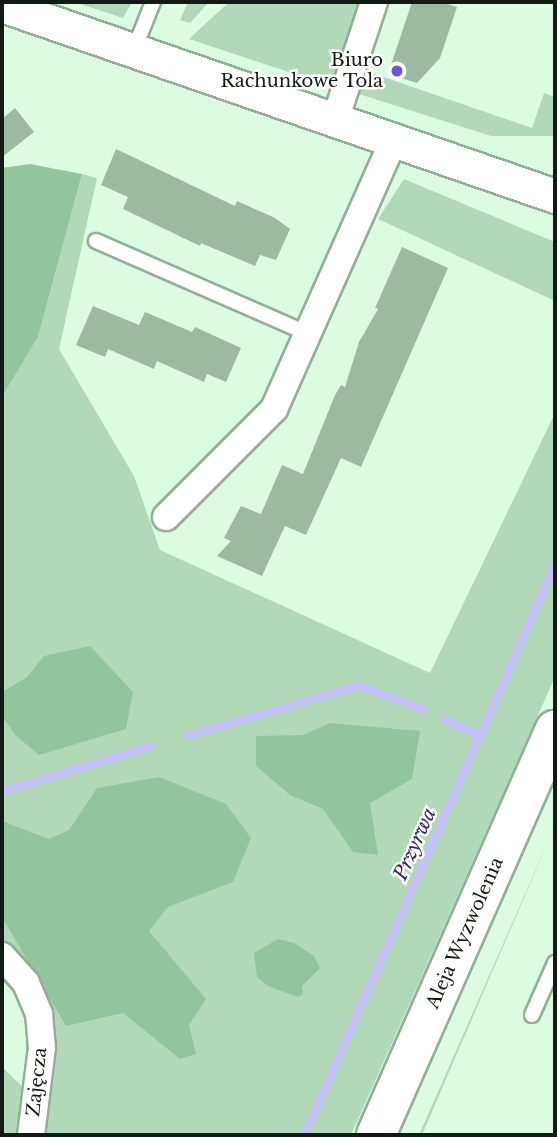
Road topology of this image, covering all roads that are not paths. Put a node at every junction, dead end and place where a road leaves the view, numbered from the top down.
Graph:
1 (153, 2) edge
2 (374, 2) edge
3 (2, 5) edge
4 (134, 50) junction
5 (335, 120) junction
6 (393, 142) junction
7 (555, 195) edge
8 (96, 241) dead end
9 (311, 335) junction
10 (166, 517) dead end
11 (555, 730) edge
12 (555, 793) edge
13 (2, 956) edge
14 (555, 963) edge
15 (532, 1015) dead end
16 (31, 1135) edge
17 (376, 1135) edge
18 (403, 1135) edge

1 - 4 lane
2 - 5 street
3 - 4 street
4 - 5 street
5 - 6 street
6 - 7 street
6 - 9 street
8 - 9 lane
9 - 10 street
11 - 17 main road, Aleja Wyzwolenia
12 - 18 main road, Aleja Wyzwolenia
13 - 16 street, Zajęcza
14 - 15 lane

